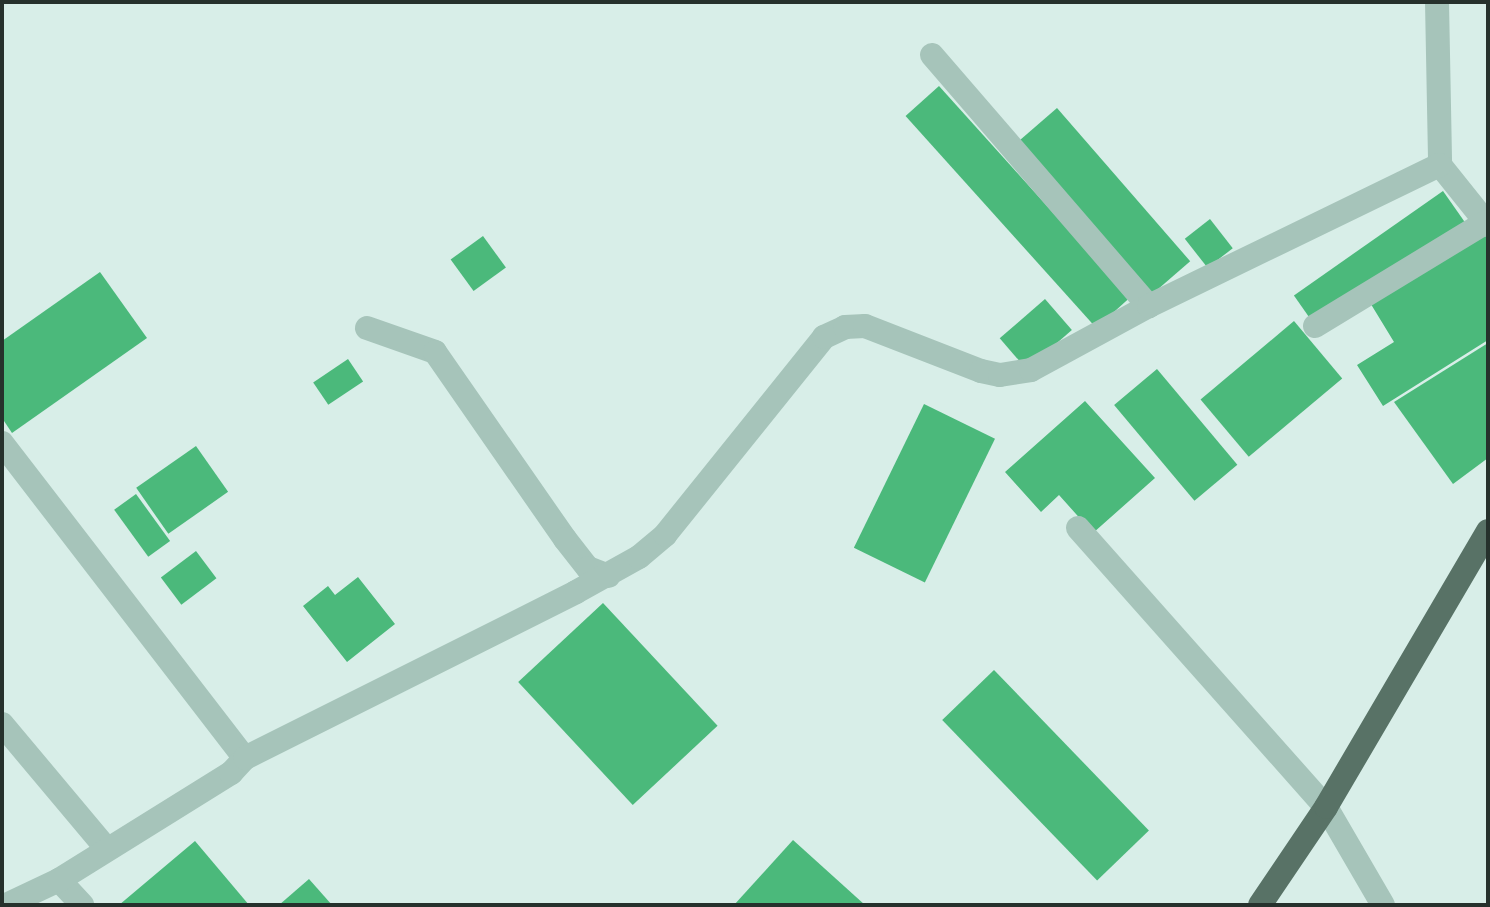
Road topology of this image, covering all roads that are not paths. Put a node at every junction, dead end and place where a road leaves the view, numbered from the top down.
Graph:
1 (1437, 2) edge
2 (932, 55) dead end
3 (1440, 165) junction
4 (1487, 223) edge
5 (1149, 306) junction
6 (1315, 326) dead end
7 (367, 328) dead end
8 (2, 443) edge
9 (1078, 528) dead end
10 (1488, 531) edge
11 (609, 576) junction
12 (2, 724) edge
13 (245, 758) junction
14 (1326, 807) junction
15 (106, 848) junction
16 (59, 880) junction
17 (6, 905) edge
18 (82, 905) edge
19 (1260, 905) edge
20 (1383, 905) edge

1 - 3 street
2 - 5 street
3 - 4 street
3 - 5 street
4 - 6 street
5 - 11 street
7 - 11 street
8 - 13 street
9 - 14 street
10 - 14 main road
11 - 13 street
12 - 15 street
13 - 15 street
14 - 19 main road
14 - 20 street
15 - 16 street
16 - 17 street
16 - 18 street

